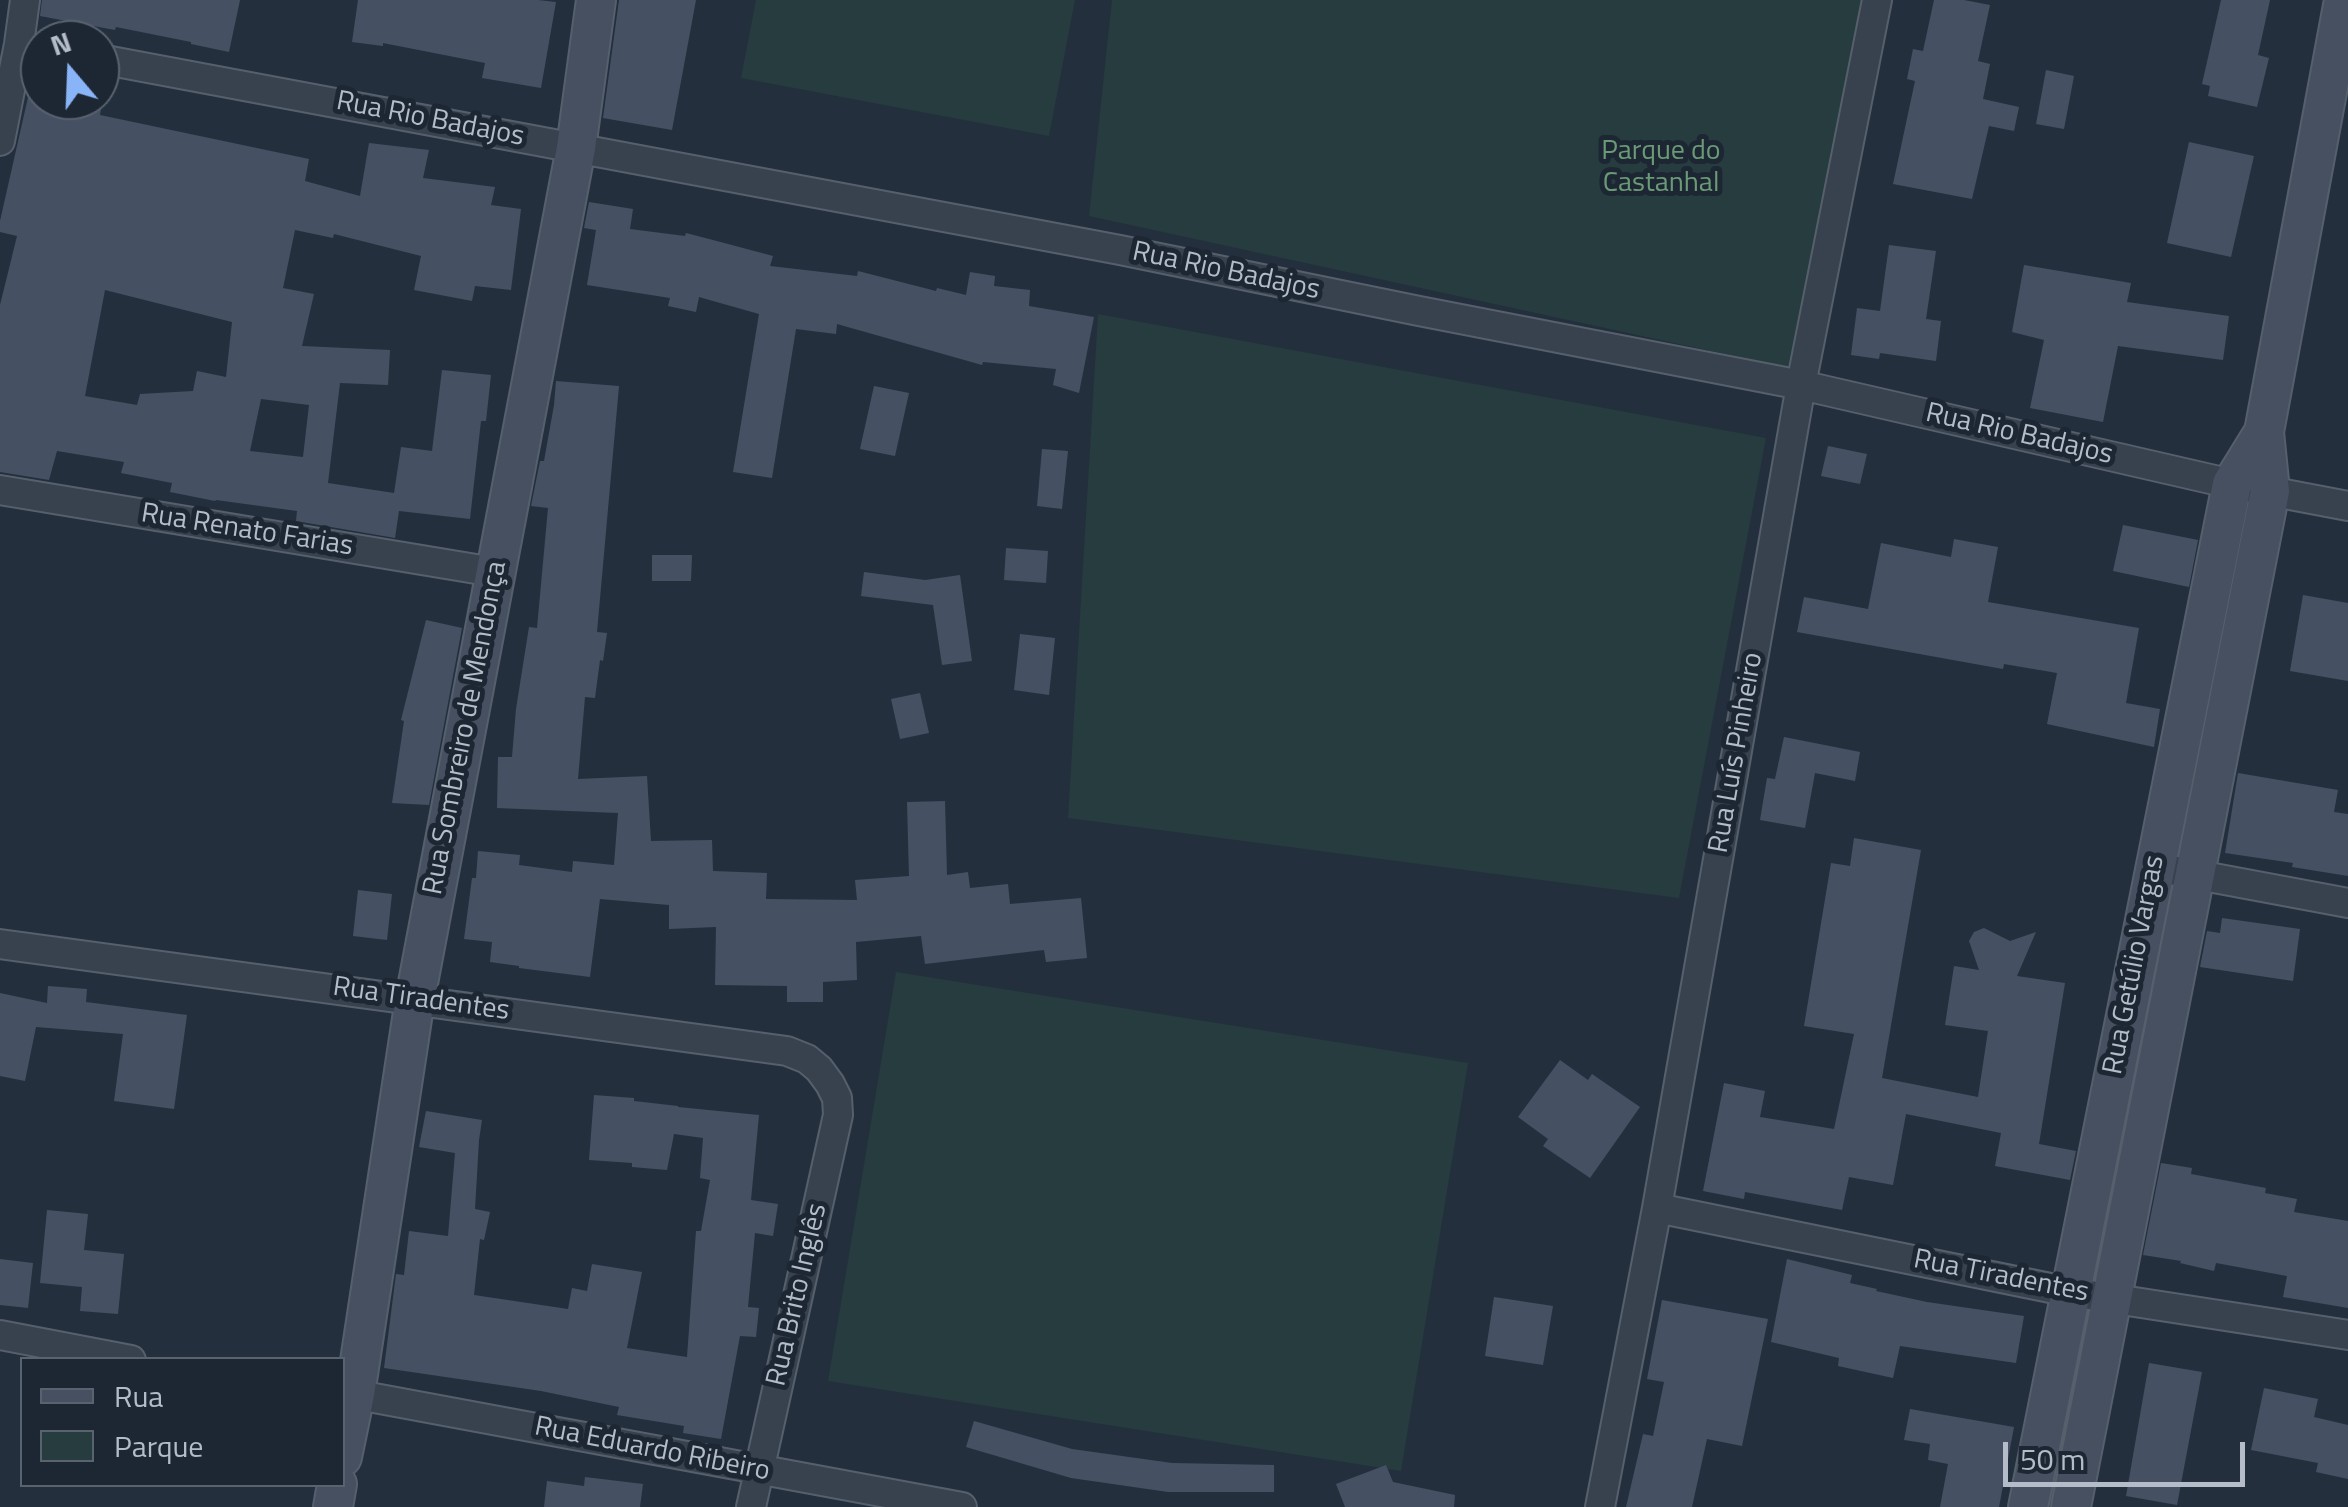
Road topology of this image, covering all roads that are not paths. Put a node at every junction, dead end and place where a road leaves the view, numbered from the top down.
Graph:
1 (596, 0) edge
2 (1877, 0) edge
3 (2344, 0) edge
4 (20, 44) edge
5 (120, 63) edge
6 (0, 140) edge
7 (576, 148) junction
8 (1801, 385) junction
9 (2264, 432) junction
10 (2232, 484) junction
11 (0, 490) edge
12 (2270, 491) junction
13 (2348, 506) edge
14 (494, 572) junction
15 (2155, 867) junction
16 (2196, 874) junction
17 (2348, 902) edge
18 (0, 944) edge
19 (415, 1000) junction
20 (830, 1084) joint
21 (1657, 1208) junction
22 (2070, 1292) junction
23 (2113, 1299) junction
24 (0, 1335) edge
25 (2348, 1335) edge
26 (115, 1357) edge
27 (349, 1393) edge
28 (345, 1430) edge
29 (758, 1469) junction
30 (751, 1507) edge
31 (962, 1507) edge
32 (1600, 1507) edge
33 (2028, 1507) edge
34 (2071, 1507) edge

1 - 7 street, Rua Sombreiro de Mendonça
2 - 8 street, Rua Luís Pinheiro
3 - 9 street, Rua Getúlio Vargas
4 - 6 street
5 - 7 street, Rua Rio Badajos
7 - 8 street, Rua Rio Badajos
7 - 14 street, Rua Sombreiro de Mendonça
8 - 10 street, Rua Rio Badajos
8 - 21 street, Rua Luís Pinheiro
9 - 10 street, Rua Getúlio Vargas
9 - 12 street, Rua Getúlio Vargas
10 - 12 street, Rua Rio Badajos
10 - 15 street, Rua Getúlio Vargas
11 - 14 street, Rua Renato Farias
12 - 13 street, Rua Rio Badajos
12 - 16 street, Rua Getúlio Vargas
14 - 19 street, Rua Sombreiro de Mendonça
15 - 16 street
15 - 22 street, Rua Getúlio Vargas
16 - 17 street
16 - 23 street, Rua Getúlio Vargas
18 - 19 street, Rua Tiradentes
19 - 20 street, Rua Tiradentes
19 - 27 street, Rua Sombreiro de Mendonça
20 - 29 street, Rua Brito Inglês
21 - 22 street, Rua Tiradentes
21 - 32 street, Rua Luís Pinheiro
22 - 23 street, Rua Tiradentes
22 - 33 street, Rua Getúlio Vargas
23 - 25 street, Rua Tiradentes
23 - 34 street, Rua Getúlio Vargas
24 - 26 street
27 - 28 street, Rua Sombreiro de Mendonça
27 - 29 street, Rua Eduardo Ribeiro
29 - 30 street, Rua Brito Inglês
29 - 31 street, Rua Eduardo Ribeiro

